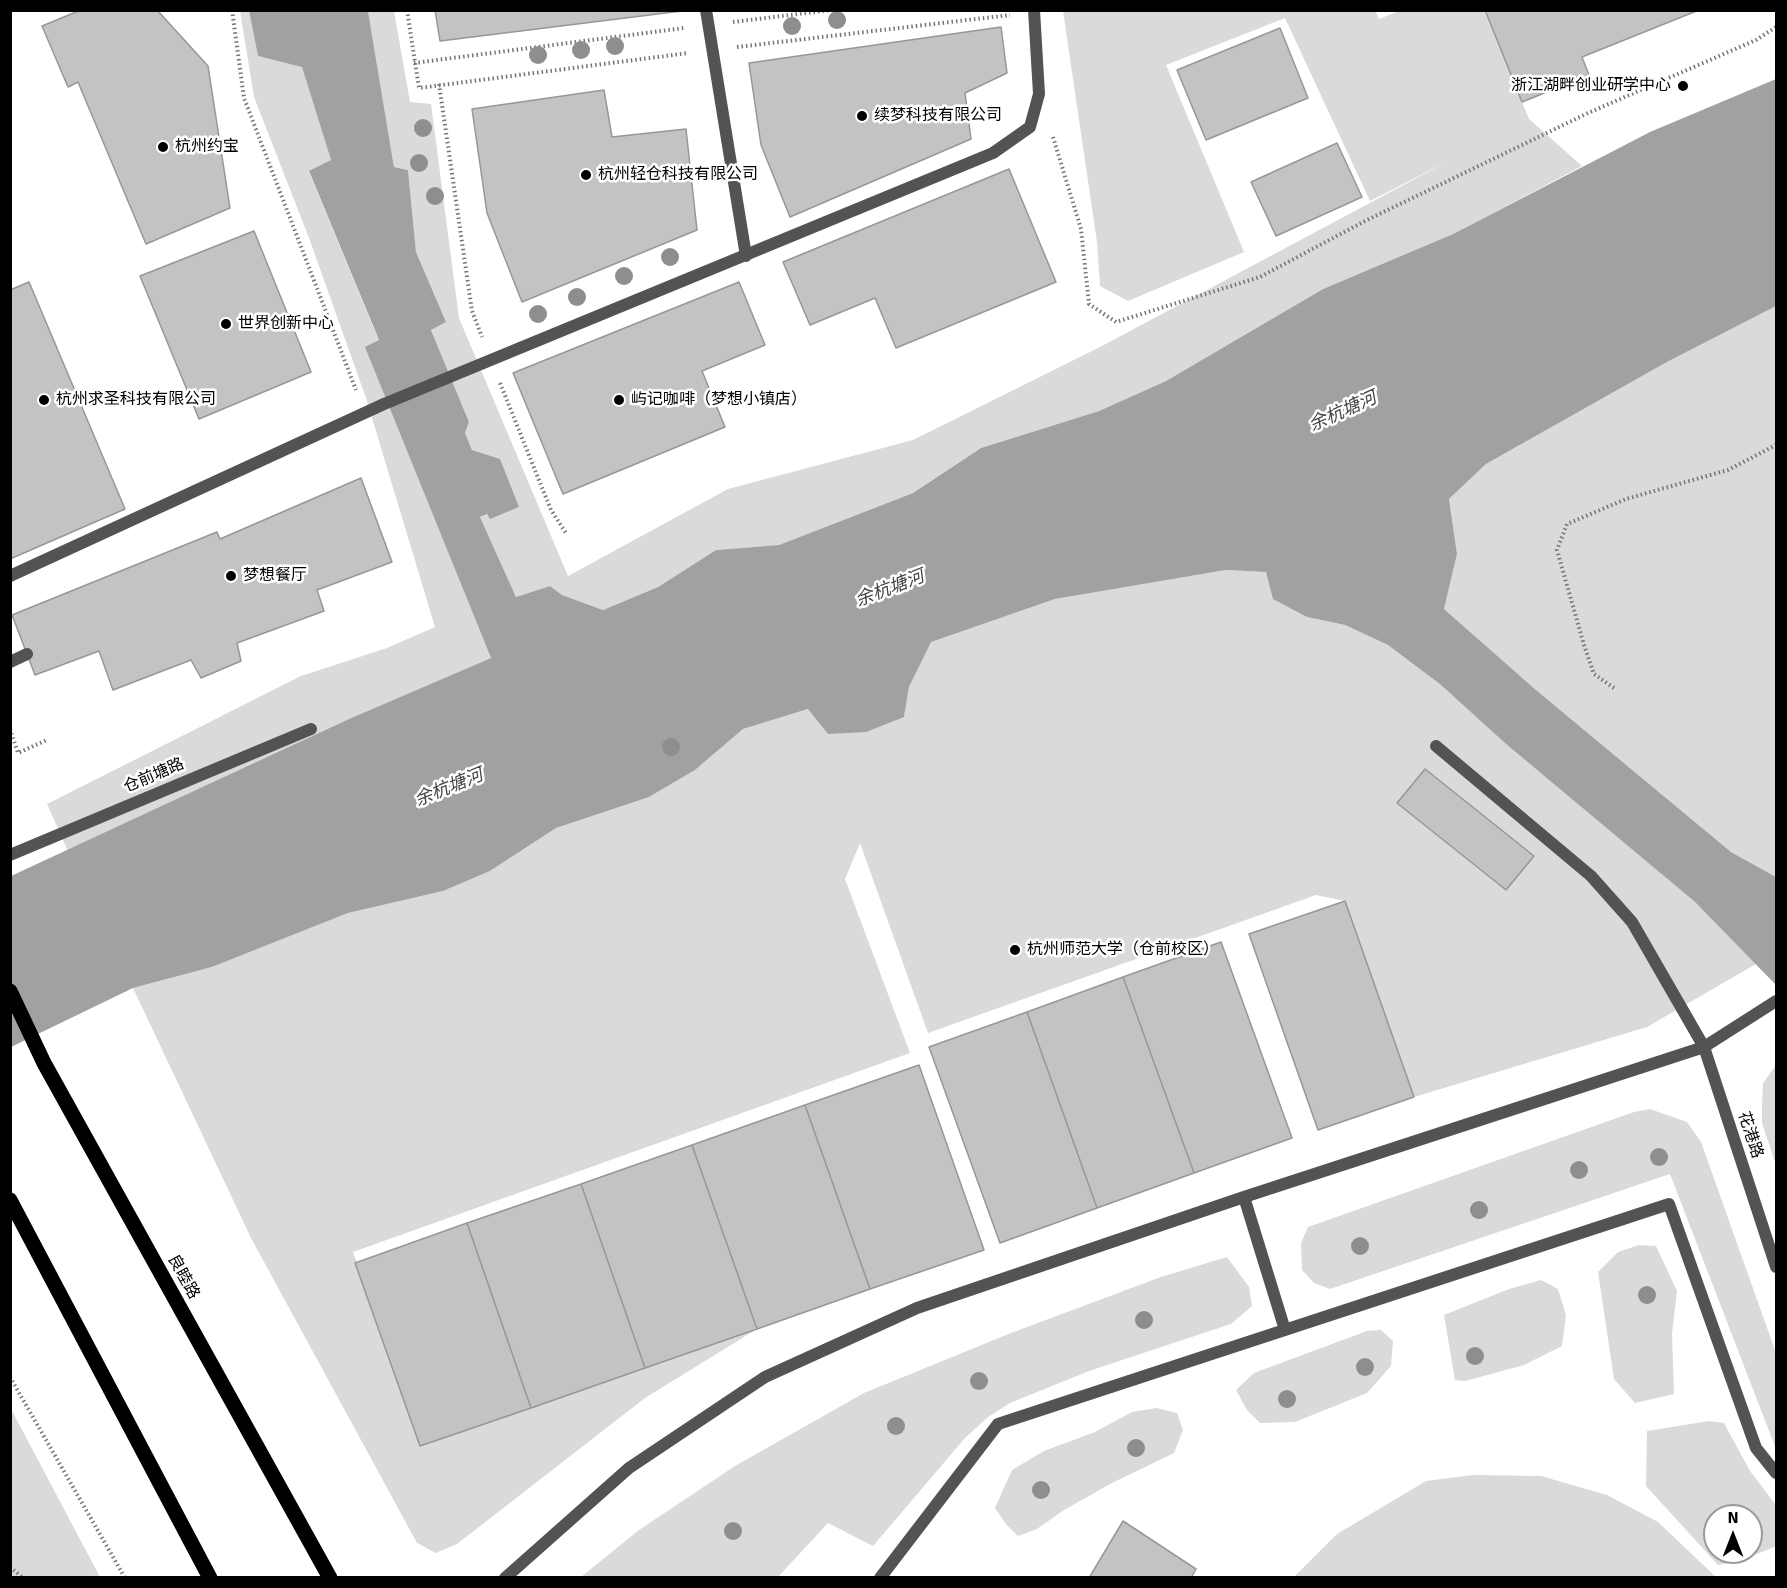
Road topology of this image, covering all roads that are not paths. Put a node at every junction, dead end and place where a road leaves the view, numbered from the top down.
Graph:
1 (706, 10) edge
2 (1034, 10) edge
3 (746, 256) junction
4 (10, 576) edge
5 (27, 654) dead end
6 (10, 662) edge
7 (311, 729) dead end
8 (1436, 746) dead end
9 (10, 855) edge
10 (10, 991) edge
11 (1776, 1001) edge
12 (1704, 1047) junction
13 (1244, 1197) junction
14 (10, 1200) edge
15 (1776, 1267) edge
16 (1285, 1330) junction
17 (1776, 1473) edge
18 (210, 1578) edge
19 (330, 1578) edge
20 (505, 1578) edge
21 (880, 1578) edge

1 - 3 lane
2 - 3 lane
3 - 4 lane
5 - 6 lane
7 - 9 lane, 仓前塘路
8 - 12 lane, 花港路
10 - 19 main road, 良睦路
11 - 12 lane
12 - 13 lane
12 - 15 lane, 花港路
13 - 16 lane
13 - 20 lane
14 - 18 main road
16 - 17 lane
16 - 21 lane

